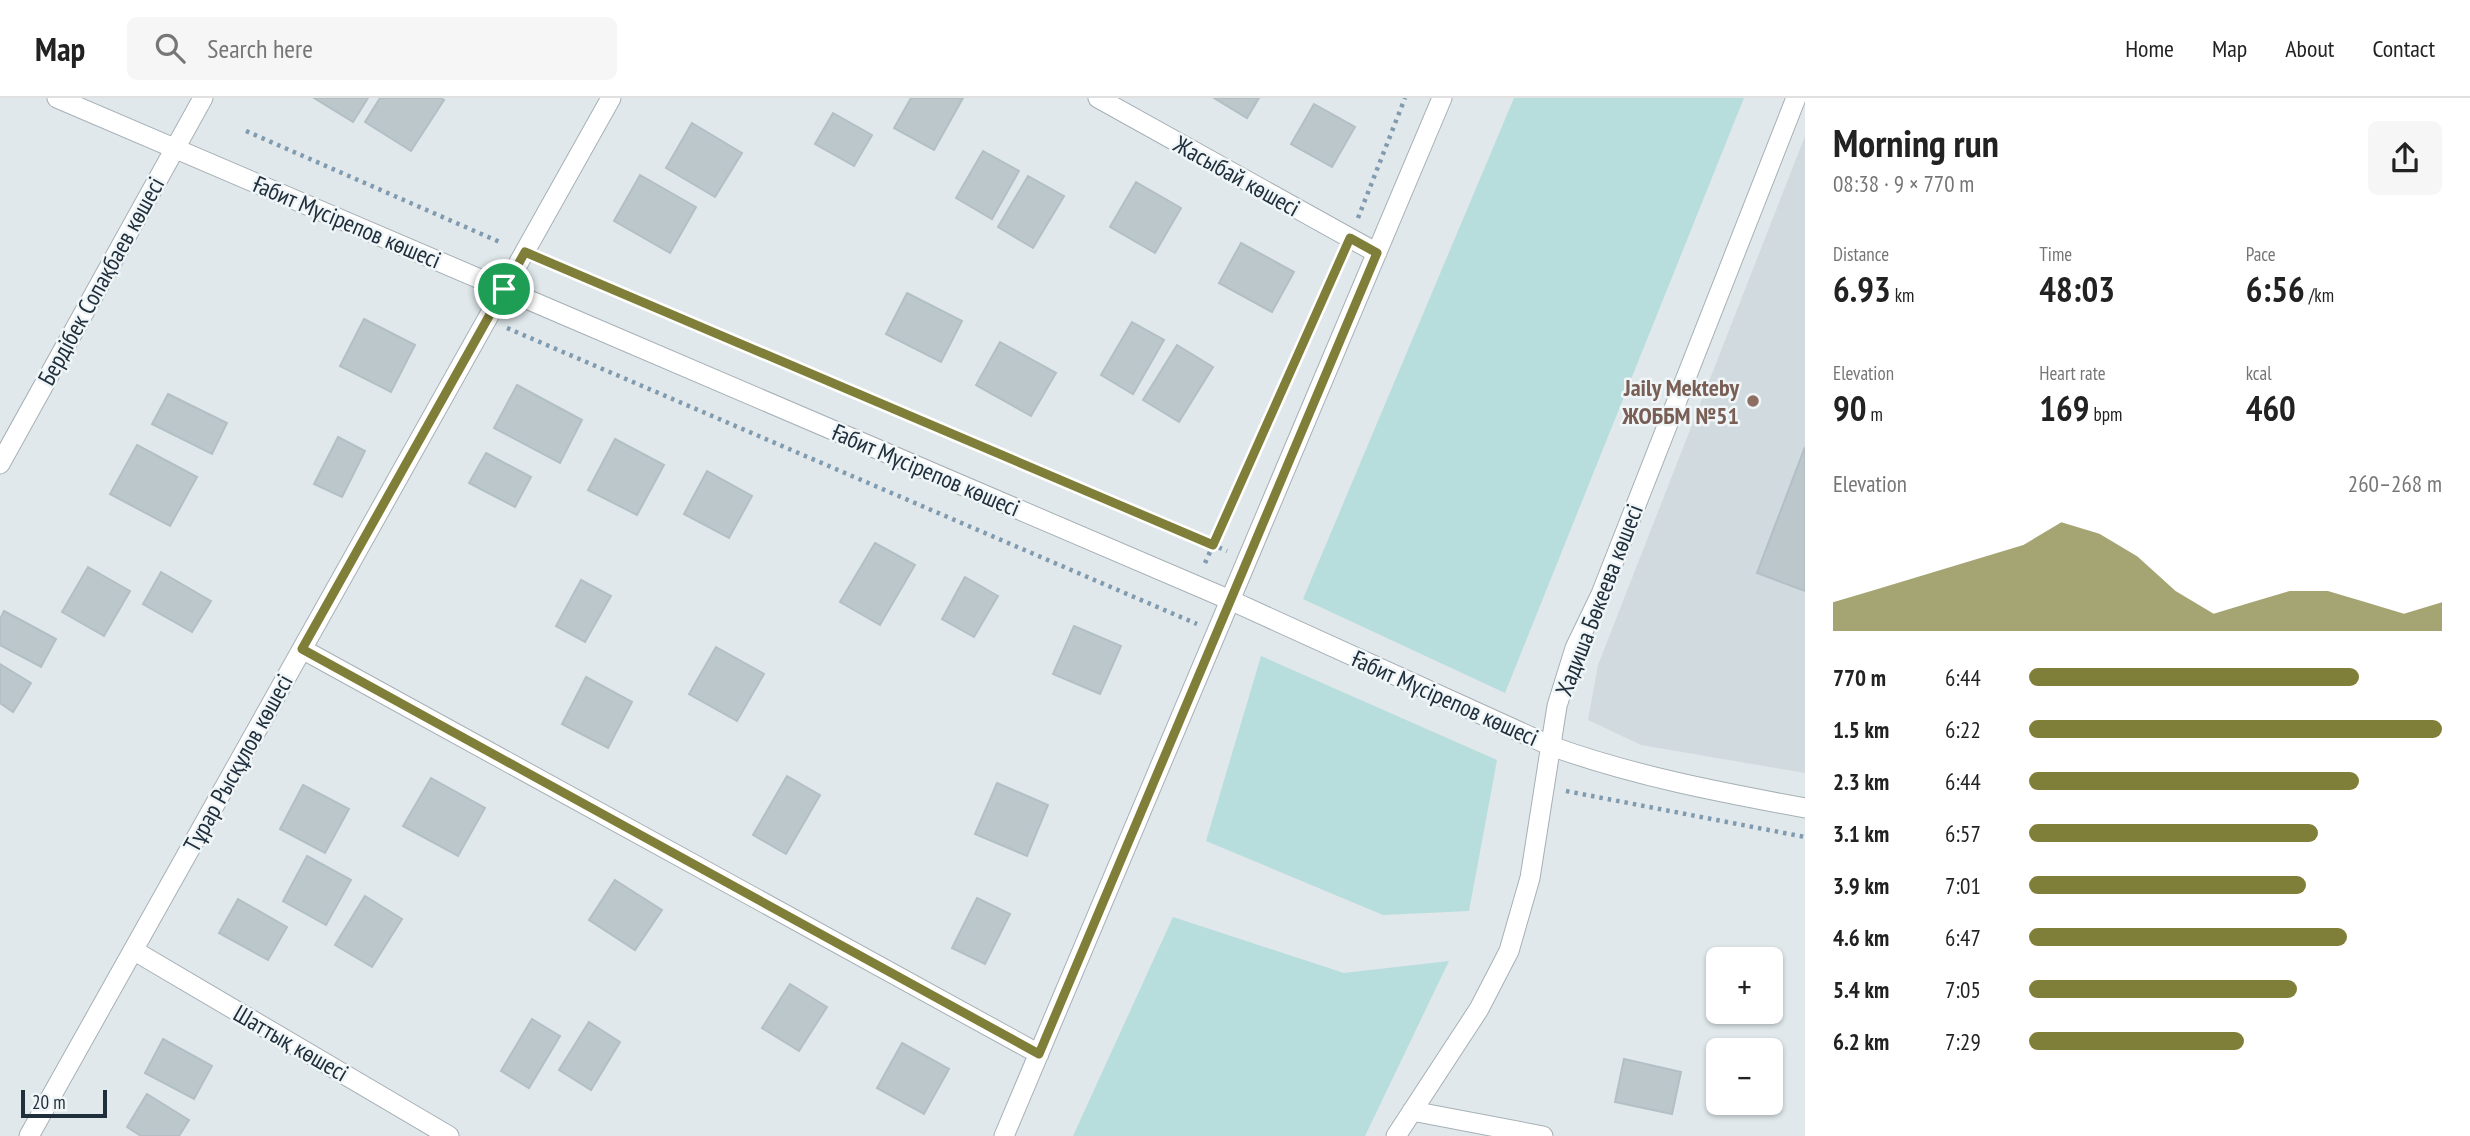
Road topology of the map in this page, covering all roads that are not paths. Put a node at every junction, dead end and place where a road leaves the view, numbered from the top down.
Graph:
1 (57, 98) edge
2 (203, 98) edge
3 (611, 98) edge
4 (1098, 98) edge
5 (1443, 98) edge
6 (1796, 98) edge
7 (175, 148) junction
8 (1377, 253) junction
9 (504, 289) junction
10 (0, 464) edge
11 (1230, 600) junction
12 (302, 649) junction
13 (1551, 746) junction
14 (1805, 808) edge
15 (133, 950) junction
16 (1039, 1054) junction
17 (1412, 1111) junction
18 (29, 1136) edge
19 (449, 1136) edge
20 (1004, 1136) edge
21 (1396, 1136) edge
22 (1543, 1136) edge

1 - 7 street, Ғабит Мүсірепов көшесі
2 - 7 street, Бердібек Сопақбаев көшесі
3 - 9 street, Тұрар Рысқұлов көшесі
4 - 8 street, Жасыбай көшесі
5 - 8 street
6 - 13 street, Хадиша Бөкеева көшесі
7 - 9 street, Ғабит Мүсірепов көшесі
7 - 10 street, Бердібек Сопақбаев көшесі
8 - 11 street
9 - 11 street, Ғабит Мүсірепов көшесі
9 - 12 street, Тұрар Рысқұлов көшесі
11 - 13 street, Ғабит Мүсірепов көшесі
11 - 16 street
12 - 15 street, Тұрар Рысқұлов көшесі
12 - 16 street
13 - 14 street, Ғабит Мүсірепов көшесі
13 - 17 street, Хадиша Бөкеева көшесі
15 - 18 street, Тұрар Рысқұлов көшесі
15 - 19 street, Шаттық көшесі
16 - 20 street
17 - 21 street, Хадиша Бөкеева көшесі
17 - 22 street

